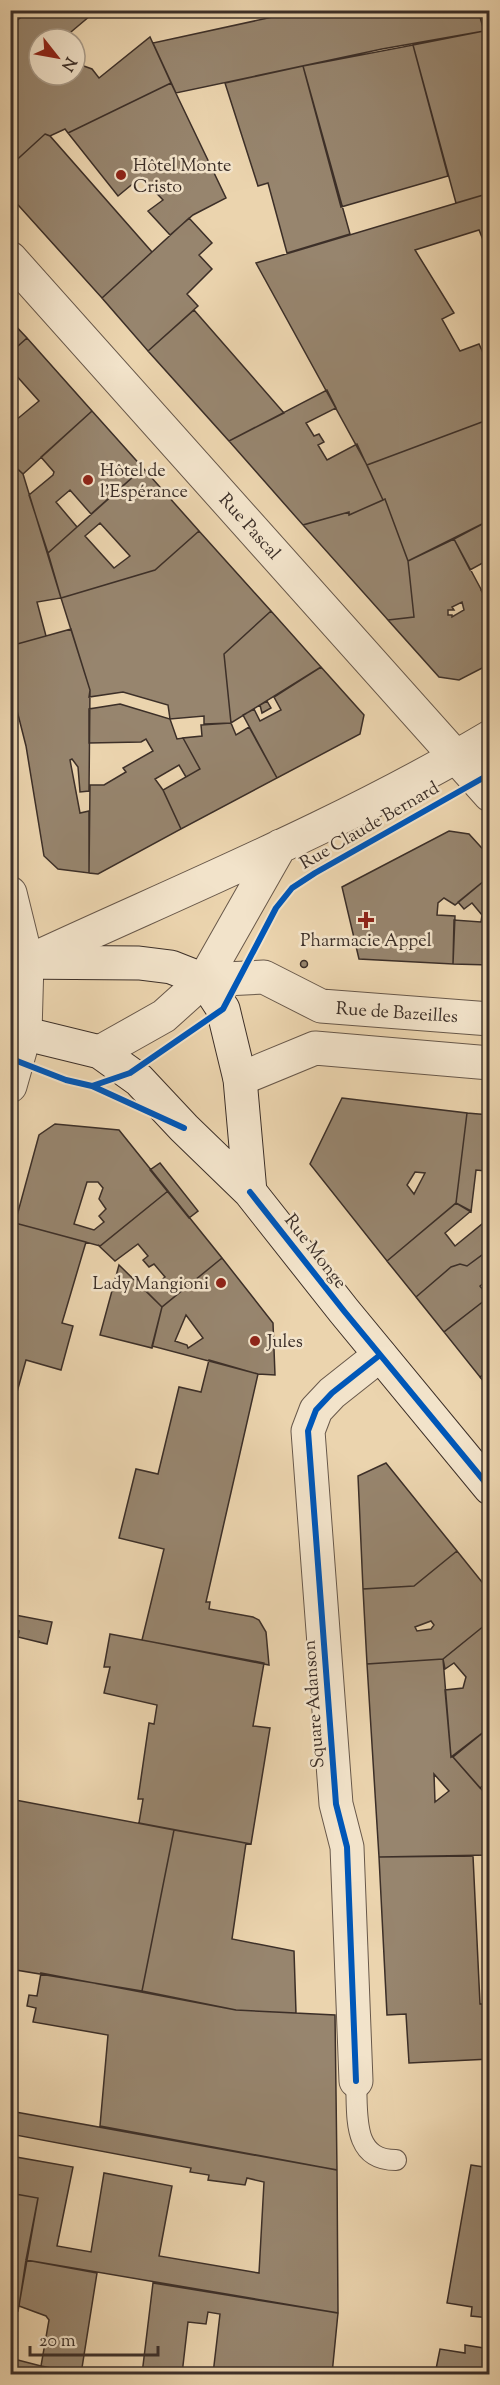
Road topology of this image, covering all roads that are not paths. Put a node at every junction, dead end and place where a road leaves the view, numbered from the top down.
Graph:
1 (10, 258) edge
2 (489, 737) edge
3 (455, 757) junction
4 (489, 795) edge
5 (280, 846) junction
6 (10, 893) edge
7 (19, 962) edge
8 (204, 980) junction
9 (489, 1019) edge
10 (18, 1031) edge
11 (100, 1052) junction
12 (489, 1063) edge
13 (240, 1079) junction
14 (10, 1086) edge
15 (250, 1192) junction
16 (380, 1355) junction
17 (489, 1488) edge
18 (356, 2081) joint
19 (396, 2160) dead end

1 - 3 street, Rue Pascal
2 - 3 street, Rue Claude Bernard
3 - 4 street, Rue Pascal
3 - 5 street, Rue Claude Bernard
5 - 7 street, Rue Claude Bernard
5 - 8 street, Rue Claude Bernard
6 - 7 street
7 - 8 street
7 - 10 street
8 - 9 street, Rue de Bazeilles
8 - 11 street, Rue Claude Bernard
8 - 13 street
10 - 11 street
10 - 14 street
11 - 15 street, Rue Monge
12 - 13 street
13 - 15 street
15 - 16 street, Rue Monge
16 - 17 street, Rue Monge
16 - 18 street, Square Adanson
18 - 19 lane

